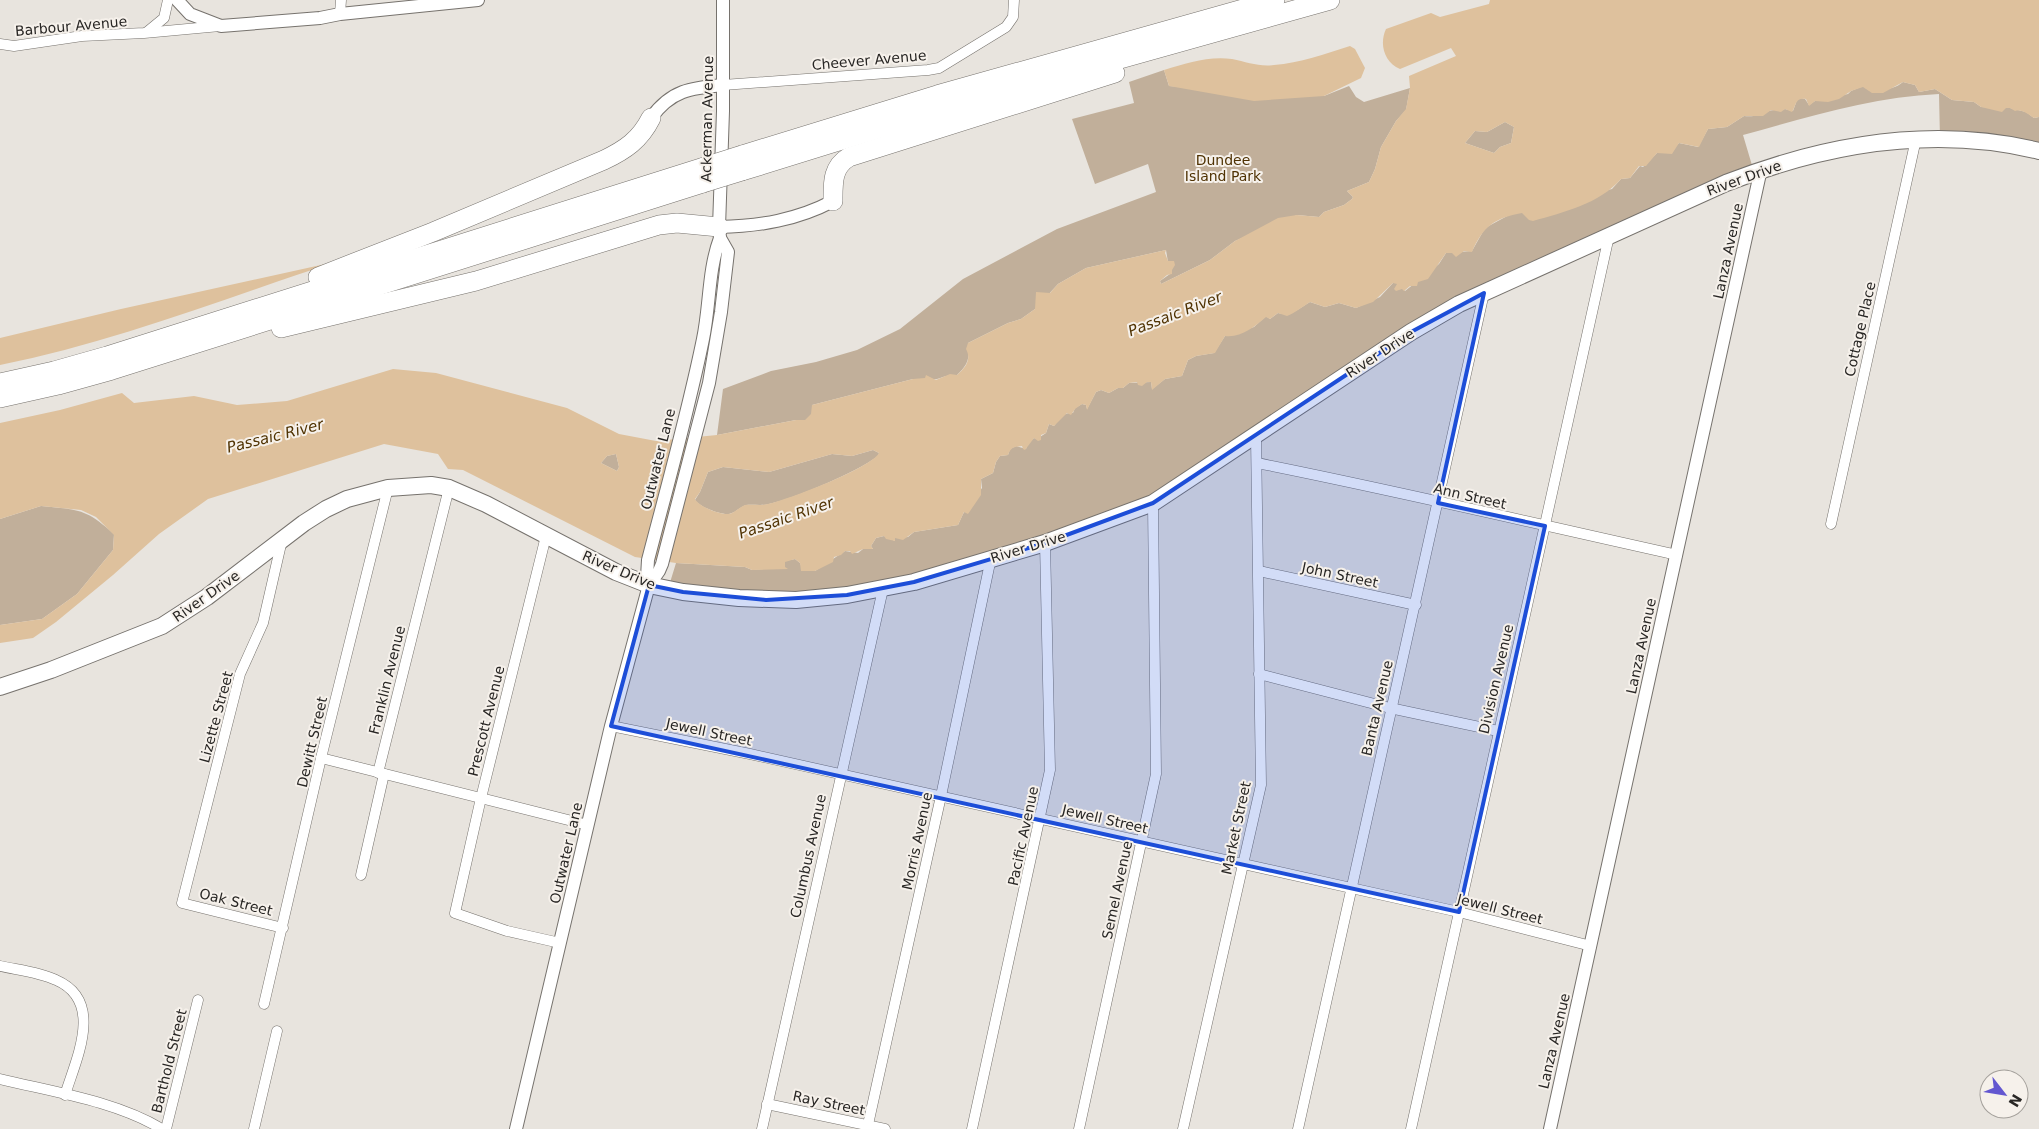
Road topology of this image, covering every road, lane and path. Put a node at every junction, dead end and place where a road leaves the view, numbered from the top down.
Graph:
1 (168, 0) edge
2 (177, 0) edge
3 (341, 0) edge
4 (478, 0) edge
5 (723, 0) edge
6 (1014, 0) edge
7 (1275, 0) edge
8 (1330, 0) edge
9 (1338, 0) edge
10 (340, 14) junction
11 (221, 26) junction
12 (144, 33) junction
13 (0, 44) edge
14 (723, 85) junction
15 (651, 118) joint
16 (1916, 139) junction
17 (2039, 151) edge
18 (742, 163) junction
19 (1762, 169) junction
20 (833, 201) joint
21 (720, 232) junction
22 (1609, 236) junction
23 (1484, 293) junction
24 (56, 378) junction
25 (0, 383) edge
26 (0, 398) edge
27 (689, 400) joint
28 (704, 405) joint
29 (1256, 437) junction
30 (1257, 463) junction
31 (388, 488) junction
32 (449, 488) junction
33 (1153, 503) junction
34 (1438, 503) junction
35 (1831, 524) dead end
36 (1545, 526) junction
37 (546, 536) junction
38 (282, 540) junction
39 (1046, 543) junction
40 (1677, 555) junction
41 (991, 558) junction
42 (1259, 571) junction
43 (649, 584) junction
44 (883, 589) junction
45 (1416, 605) junction
46 (1259, 674) junction
47 (0, 687) edge
48 (1390, 708) junction
49 (612, 726) junction
50 (1498, 731) junction
51 (321, 758) junction
52 (381, 773) junction
53 (840, 774) junction
54 (941, 796) junction
55 (481, 798) junction
56 (1040, 819) junction
57 (588, 825) junction
58 (1141, 842) junction
59 (1243, 864) junction
60 (361, 875) dead end
61 (1350, 889) junction
62 (182, 903) joint
63 (1459, 912) junction
64 (283, 928) junction
65 (560, 943) junction
66 (1591, 946) junction
67 (0, 966) edge
68 (198, 1000) dead end
69 (264, 1004) dead end
70 (277, 1031) dead end
71 (0, 1079) edge
72 (65, 1095) junction
73 (768, 1104) junction
74 (868, 1127) edge
75 (162, 1129) edge
76 (166, 1129) edge
77 (254, 1129) edge
78 (516, 1129) edge
79 (762, 1129) edge
80 (885, 1129) edge
81 (972, 1129) edge
82 (1079, 1129) edge
83 (1183, 1129) edge
84 (1298, 1129) edge
85 (1411, 1129) edge
86 (1550, 1129) edge

1 - 12 street
2 - 11 street
3 - 10 street
4 - 10 street
5 - 14 street, Ackerman Avenue
6 - 14 street, Cheever Avenue
7 - 18 highway
8 - 18 highway
9 - 20 highway
10 - 11 street
11 - 12 street, Barbour Avenue
12 - 13 street, Barbour Avenue
14 - 15 street
14 - 21 street, Ackerman Avenue
15 - 24 highway
16 - 17 main road, River Drive
16 - 19 main road, River Drive
16 - 35 street, Cottage Place
18 - 24 highway, bridge
19 - 22 main road, River Drive
19 - 40 street, Lanza Avenue
20 - 21 street
21 - 24 highway
21 - 27 street, Ackerman Avenue
21 - 28 street, Ackerman Avenue
22 - 23 main road, River Drive
22 - 36 street, Division Avenue
23 - 29 main road, River Drive
23 - 34 street, Banta Avenue
24 - 25 highway
24 - 26 highway
27 - 43 street, Outwater Lane
28 - 43 street, Outwater Lane
29 - 30 street, Market Street
29 - 33 main road, River Drive
30 - 34 street, Ann Street
30 - 42 street, Market Street
31 - 32 main road, River Drive
31 - 38 main road, River Drive
31 - 51 street, Dewitt Street
32 - 37 main road, River Drive
32 - 52 street, Franklin Avenue
33 - 39 main road, River Drive
33 - 58 street, Semel Avenue
34 - 36 street, Ann Street
34 - 45 street, Banta Avenue
36 - 40 street, Ann Street
36 - 50 street, Division Avenue
37 - 43 main road, River Drive
37 - 55 street, Prescott Avenue
38 - 47 main road, River Drive
38 - 62 street, Lizette Street
39 - 41 main road, River Drive
39 - 56 street, Pacific Avenue
40 - 66 street, Lanza Avenue
41 - 44 main road, River Drive
41 - 54 street, Morris Avenue
42 - 45 street, John Street
42 - 46 street, Market Street
43 - 44 main road, River Drive
43 - 49 street, Outwater Lane
44 - 53 street, Columbus Avenue
45 - 48 street, Banta Avenue
46 - 48 street
46 - 59 street, Market Street
48 - 50 street
48 - 61 street, Banta Avenue
49 - 53 street, Jewell Street
49 - 57 street, Outwater Lane
50 - 63 street, Division Avenue
51 - 52 street
51 - 64 street, Dewitt Street
52 - 55 street
52 - 60 street, Franklin Avenue
53 - 54 street, Jewell Street
53 - 73 street, Columbus Avenue
54 - 56 street, Jewell Street
54 - 74 street, Morris Avenue
55 - 57 street
55 - 65 street, Prescott Avenue
56 - 58 street, Jewell Street
56 - 81 street, Pacific Avenue
57 - 65 street, Outwater Lane
58 - 59 street, Jewell Street
58 - 82 street, Semel Avenue
59 - 61 street, Jewell Street
59 - 83 street, Market Street
61 - 63 street, Jewell Street
61 - 84 street, Banta Avenue
62 - 64 street, Oak Street
63 - 66 street, Jewell Street
63 - 85 street, Division Avenue
64 - 69 street, Dewitt Street
65 - 78 street, Outwater Lane
66 - 86 street, Lanza Avenue
67 - 72 street
68 - 76 street, Barthold Street
70 - 77 street
71 - 72 street
72 - 75 street
73 - 74 street, Ray Street
73 - 79 street, Columbus Avenue
74 - 80 street, Ray Street

